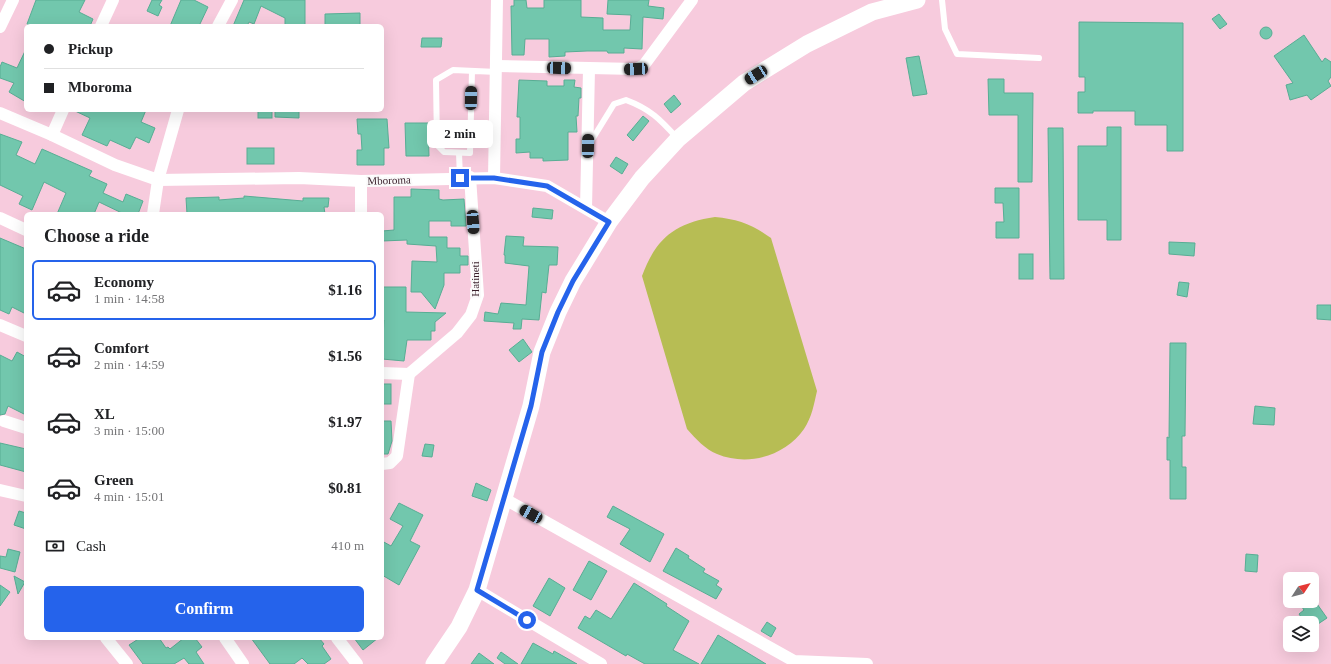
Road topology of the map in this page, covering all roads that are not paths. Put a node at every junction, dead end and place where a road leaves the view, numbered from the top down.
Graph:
1 (13, 0) edge
2 (113, 0) edge
3 (232, 0) edge
4 (497, 0) edge
5 (692, 0) edge
6 (917, 0) edge
7 (942, 0) edge
8 (871, 6) edge
9 (102, 24) edge
10 (219, 24) edge
11 (0, 27) edge
12 (1039, 58) dead end
13 (497, 69) junction
14 (589, 69) junction
15 (472, 71) junction
16 (62, 112) edge
17 (177, 112) edge
18 (0, 113) edge
19 (52, 135) junction
20 (678, 139) junction
21 (588, 146) junction
22 (459, 153) junction
23 (465, 178) junction
24 (494, 178) junction
25 (158, 180) junction
26 (361, 181) junction
27 (586, 208) junction
28 (153, 212) edge
29 (361, 212) edge
30 (0, 218) edge
31 (609, 222) junction
32 (24, 229) edge
33 (0, 325) edge
34 (24, 335) edge
35 (384, 373) edge
36 (409, 374) junction
37 (4, 421) dead end
38 (24, 427) edge
39 (384, 464) edge
40 (0, 490) edge
41 (24, 496) edge
42 (503, 498) junction
43 (477, 590) junction
44 (108, 640) edge
45 (226, 640) edge
46 (339, 640) edge
47 (803, 662) edge
48 (127, 664) edge
49 (244, 664) edge
50 (357, 664) edge
51 (434, 664) edge
52 (601, 664) edge
53 (867, 664) edge

1 - 11 street
2 - 9 street
3 - 10 street
4 - 13 street
5 - 14 street
6 - 8 street
7 - 12 lane
8 - 20 street
13 - 14 street
13 - 15 lane
13 - 24 street
14 - 21 street
15 - 22 lane
15 - 22 lane
16 - 19 street
17 - 25 street
18 - 19 street
19 - 25 street
20 - 21 lane
20 - 31 street
21 - 27 street
22 - 23 lane
23 - 24 street, Mboroma
23 - 26 street, Mboroma
23 - 36 street, Hatineti
24 - 27 street, Mboroma
25 - 26 street, Mboroma
25 - 28 street
26 - 29 street
27 - 31 street, Mboroma
30 - 32 street
31 - 42 street
33 - 34 street
35 - 36 street
36 - 39 street
37 - 38 street
40 - 41 street
42 - 43 street
42 - 47 street
43 - 51 street
43 - 52 street
44 - 48 street
45 - 49 street
46 - 50 street
47 - 53 street

